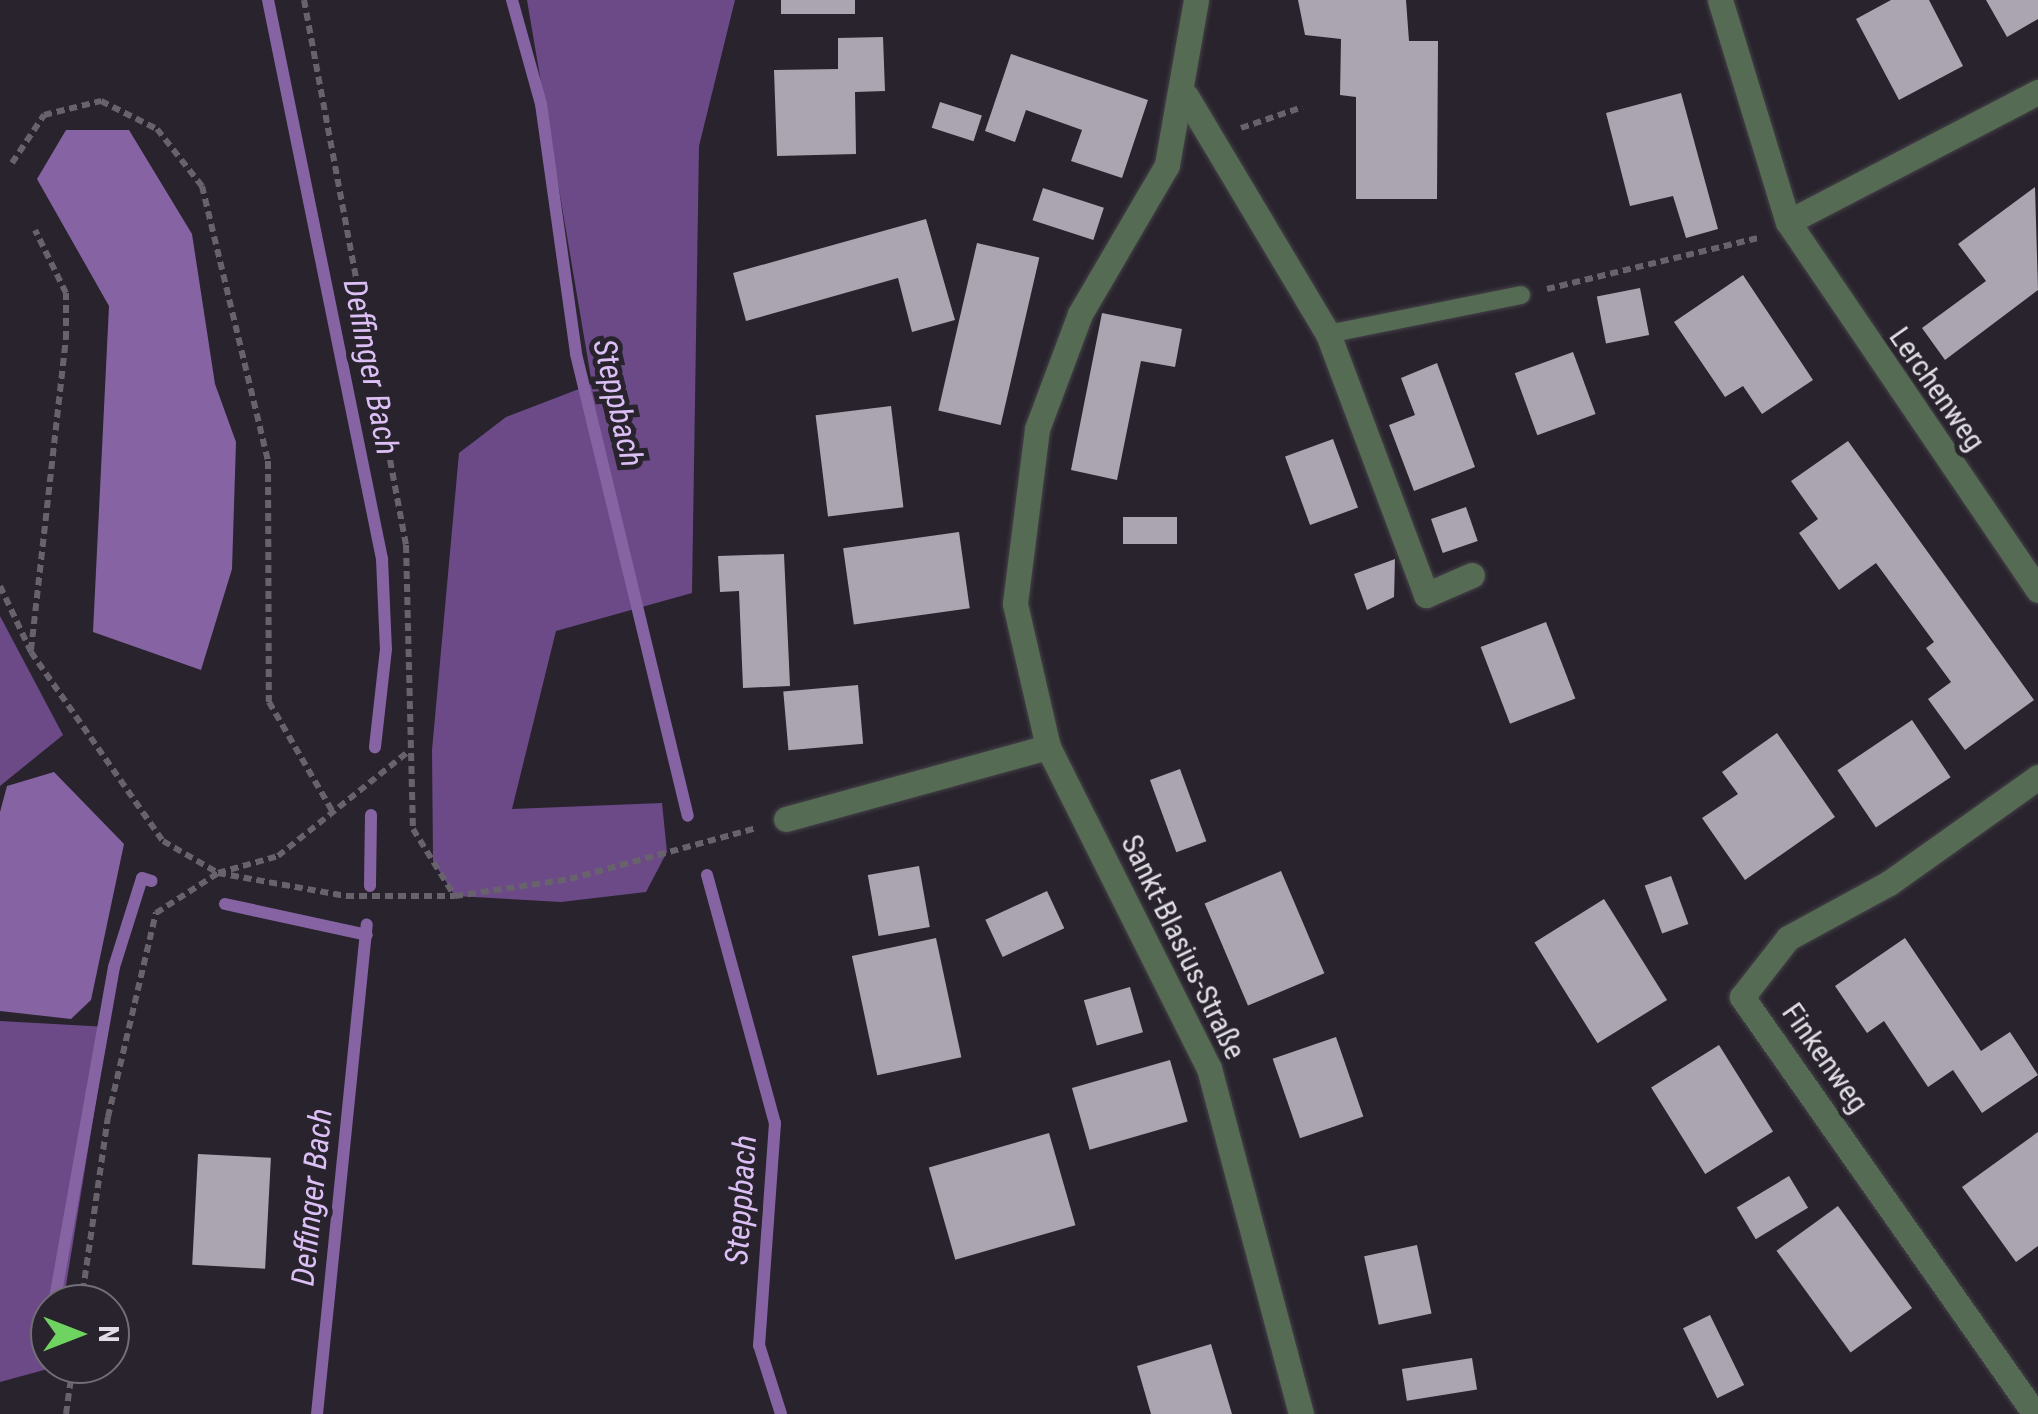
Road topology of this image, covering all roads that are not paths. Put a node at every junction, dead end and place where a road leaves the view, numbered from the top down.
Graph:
1 (1196, 0) edge
2 (1720, 0) edge
3 (2038, 92) edge
4 (1186, 96) junction
5 (1791, 226) junction
6 (1521, 295) road end
7 (1328, 334) junction
8 (1472, 576) dead end
9 (2038, 590) edge
10 (1048, 747) junction
11 (2038, 777) edge
12 (786, 820) road end
13 (1301, 1414) edge
14 (2035, 1414) edge

1 - 4 street, Sankt-Blasius-Straße
2 - 5 street, Lerchenweg
3 - 5 street
4 - 7 street
4 - 10 street, Sankt-Blasius-Straße
5 - 9 street, Lerchenweg
6 - 7 lane
7 - 8 street
10 - 12 street
10 - 13 street, Sankt-Blasius-Straße
11 - 14 street, Finkenweg

